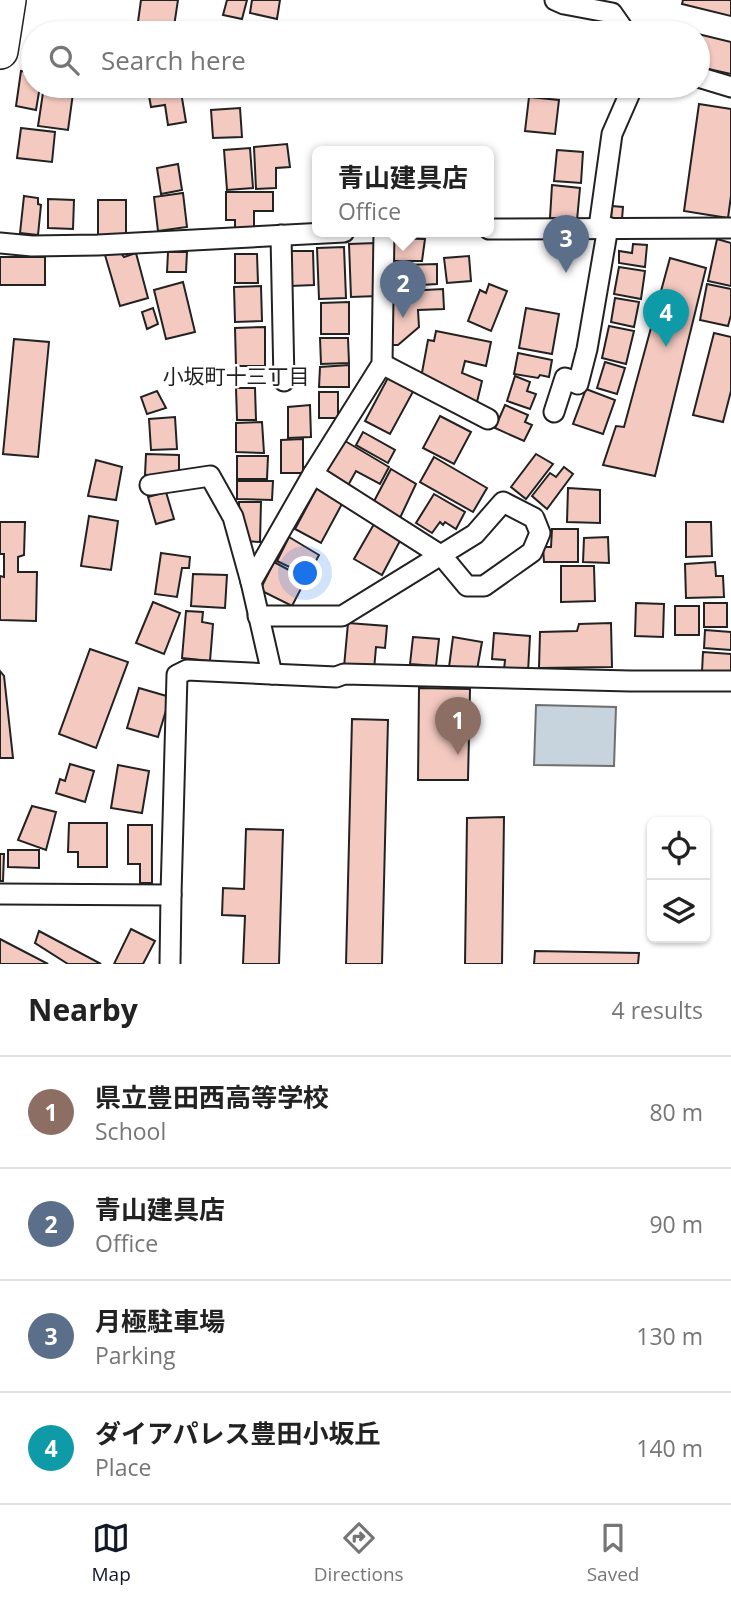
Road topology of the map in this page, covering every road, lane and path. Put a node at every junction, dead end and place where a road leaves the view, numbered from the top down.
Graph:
1 (8, 0) edge
2 (555, 0) edge
3 (618, 21) edge
4 (0, 51) edge
5 (710, 80) edge
6 (731, 87) edge
7 (628, 98) edge
8 (604, 227) junction
9 (731, 228) edge
10 (494, 229) edge
11 (312, 234) edge
12 (281, 235) junction
13 (384, 237) edge
14 (0, 243) edge
15 (382, 364) junction
16 (284, 381) dead end
17 (554, 412) dead end
18 (488, 419) dead end
19 (313, 474) junction
20 (150, 485) dead end
21 (442, 556) junction
22 (251, 582) junction
23 (258, 616) junction
24 (272, 674) junction
25 (731, 681) edge
26 (0, 894) edge
27 (170, 895) junction
28 (170, 964) edge

1 - 4 highway
2 - 3 street
5 - 6 street
7 - 8 street
8 - 9 street
8 - 10 street
8 - 17 street
11 - 12 street
12 - 14 street
12 - 16 street
13 - 15 street
15 - 18 street
15 - 19 street
19 - 21 street
19 - 22 street
20 - 22 street
21 - 21 street
21 - 23 street
22 - 23 street
23 - 24 street
24 - 25 street
24 - 27 street
26 - 27 street
27 - 28 street

